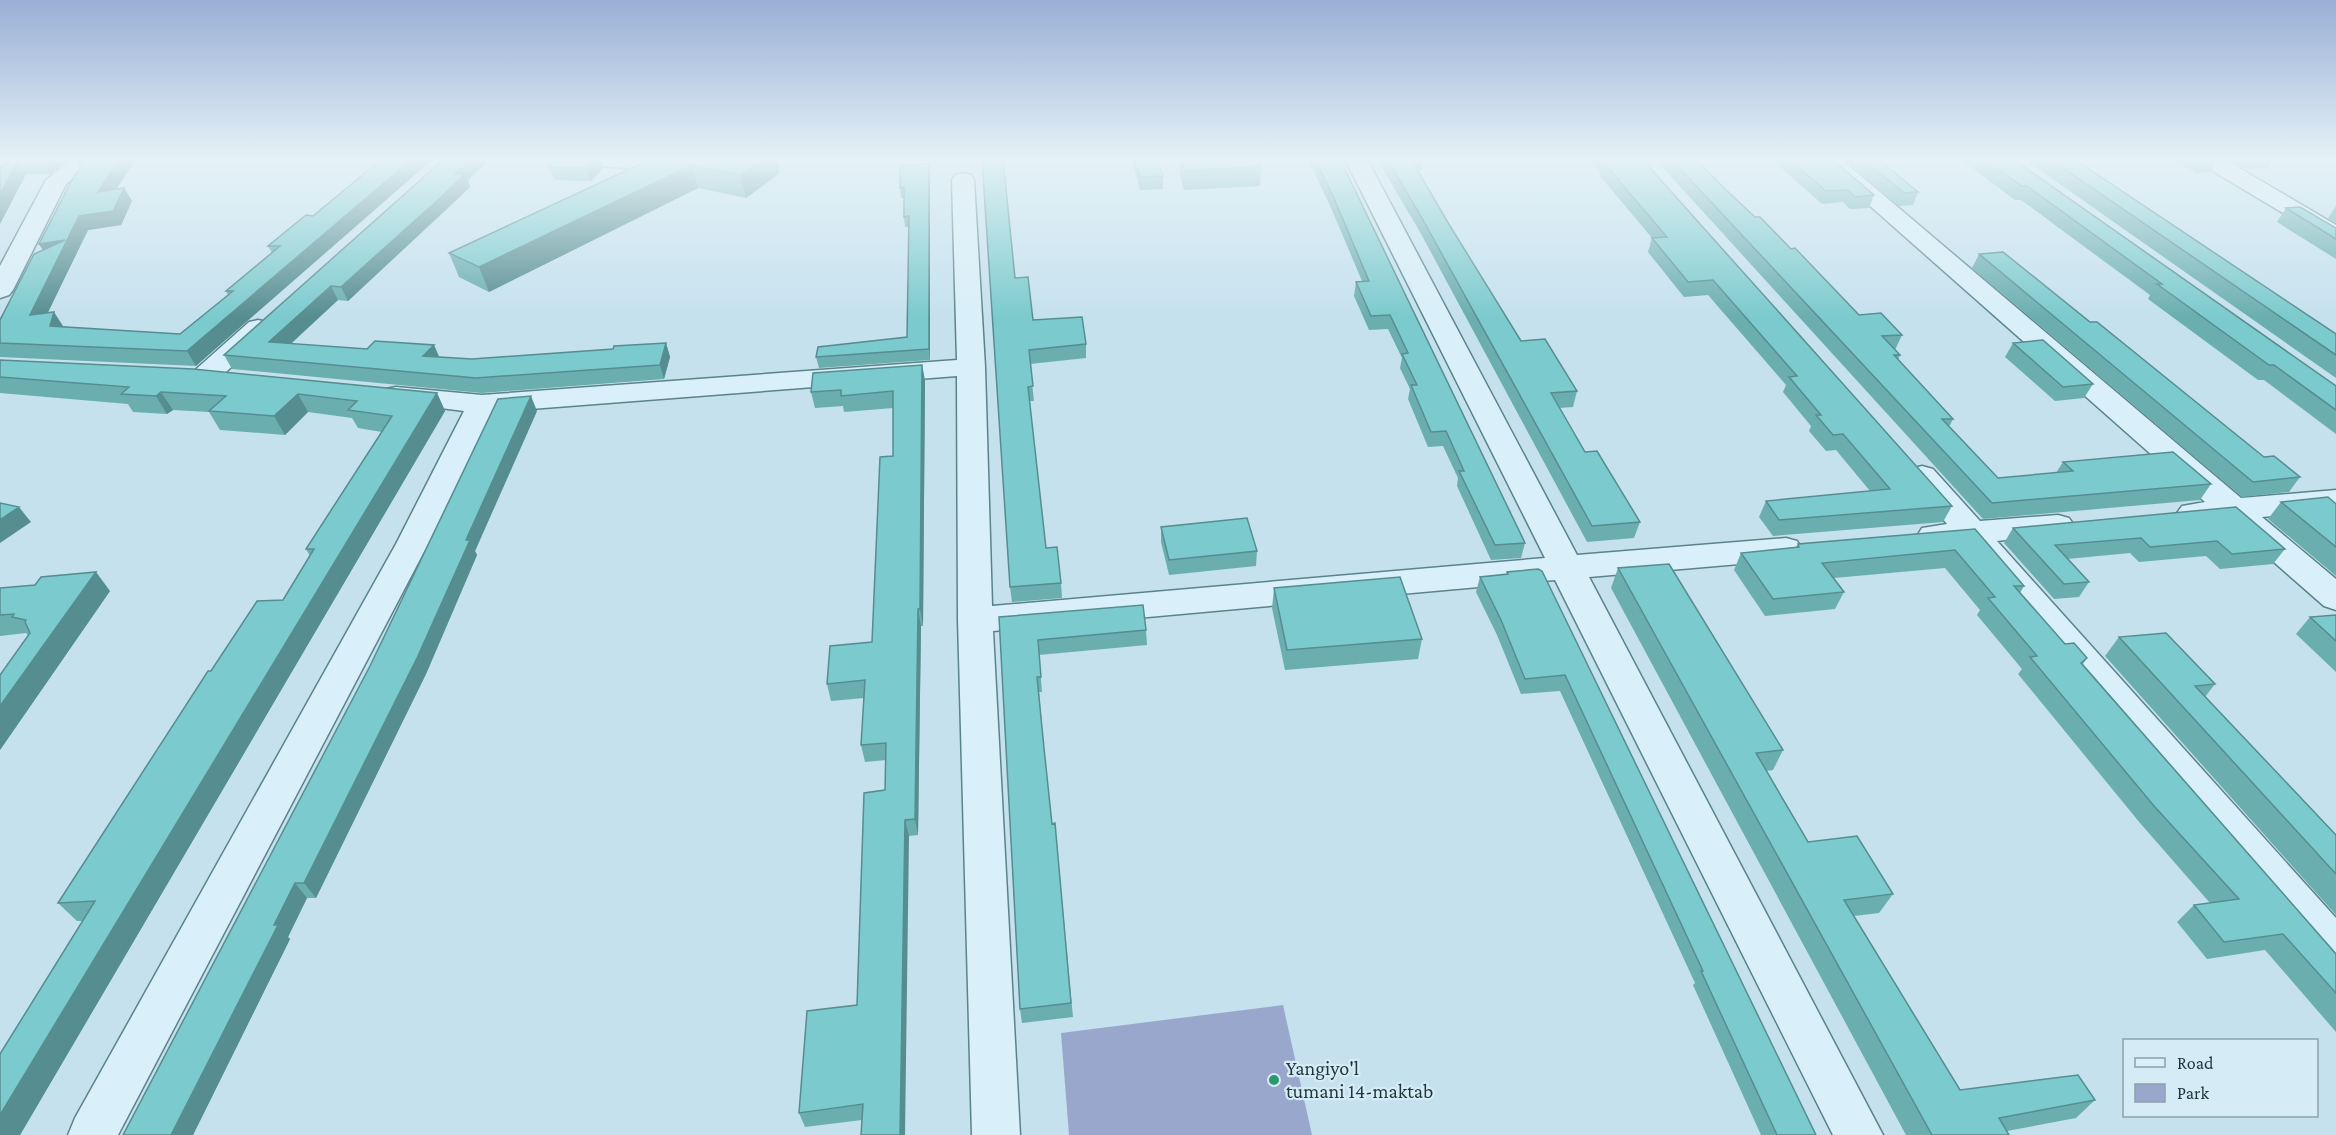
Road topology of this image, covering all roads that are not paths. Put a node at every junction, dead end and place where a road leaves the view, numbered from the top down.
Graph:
1 (41, 212) edge
2 (964, 212) edge
3 (1383, 212) edge
4 (1890, 212) edge
5 (2299, 212) edge
6 (2336, 234) edge
7 (0, 291) edge
8 (274, 315) edge
9 (971, 368) junction
10 (238, 380) edge
11 (366, 392) edge
12 (482, 404) junction
13 (1901, 452) edge
14 (2336, 500) edge
15 (2235, 509) junction
16 (2164, 516) edge
17 (2092, 522) edge
18 (1973, 532) junction
19 (1903, 539) edge
20 (1810, 547) edge
21 (1566, 568) junction
22 (2336, 598) edge
23 (975, 620) junction
24 (2336, 949) edge
25 (92, 1135) edge
26 (996, 1135) edge
27 (1859, 1135) edge

1 - 7 street
2 - 9 street
3 - 21 street
4 - 15 street
5 - 6 street
8 - 10 street
9 - 12 street
9 - 23 street
11 - 12 street
12 - 25 street
13 - 18 street
14 - 15 street
15 - 16 street
15 - 22 street
17 - 18 street
18 - 19 street
18 - 24 street
20 - 21 street
21 - 23 street
21 - 27 street
23 - 26 street

